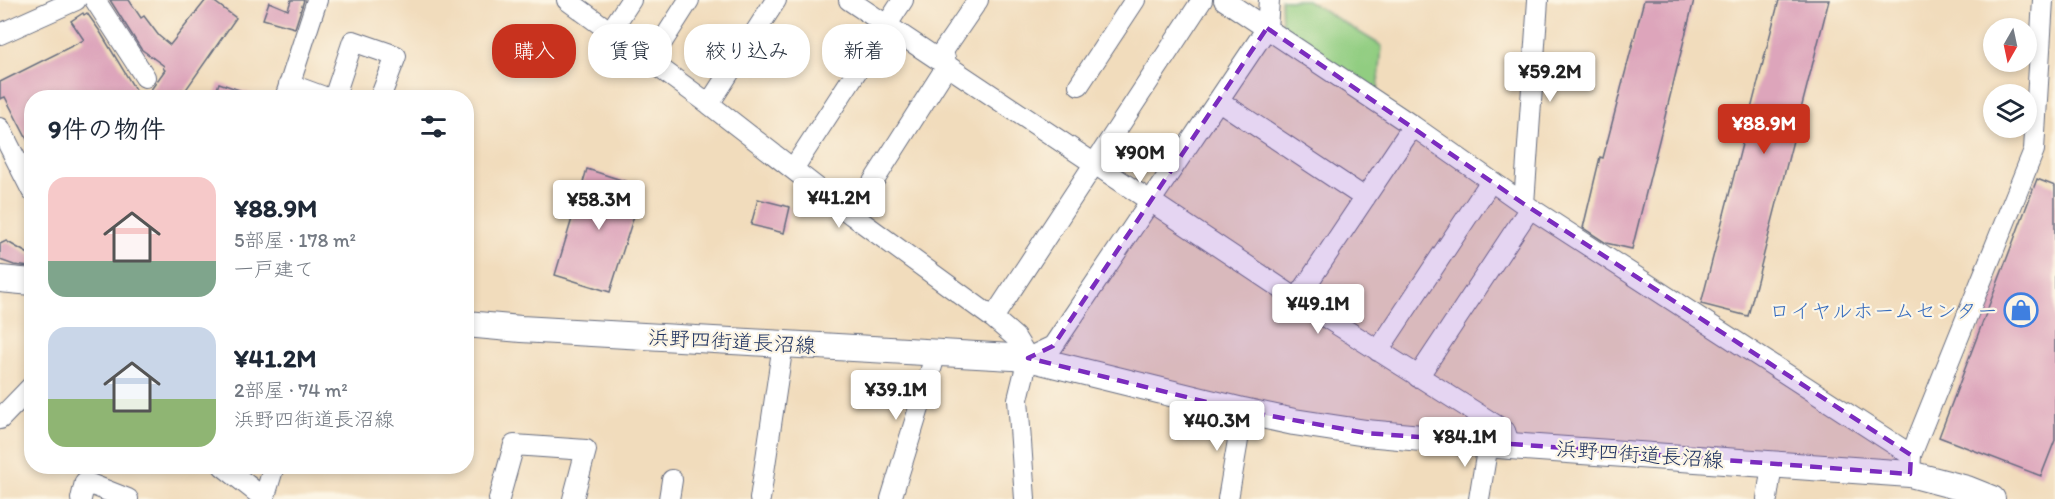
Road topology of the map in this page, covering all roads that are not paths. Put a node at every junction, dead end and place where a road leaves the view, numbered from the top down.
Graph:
1 (76, 0) edge
2 (95, 0) edge
3 (317, 0) edge
4 (567, 0) edge
5 (631, 0) edge
6 (688, 0) edge
7 (776, 0) edge
8 (849, 0) edge
9 (903, 0) edge
10 (978, 0) edge
11 (1135, 0) edge
12 (1202, 0) edge
13 (1224, 0) edge
14 (1269, 0) edge
15 (1538, 0) edge
16 (2043, 0) edge
17 (599, 24) edge
18 (615, 24) edge
19 (885, 24) edge
20 (887, 24) edge
21 (672, 26) edge
22 (1267, 28) junction
23 (0, 34) edge
24 (906, 38) edge
25 (947, 66) junction
26 (148, 74) dead end
27 (672, 77) edge
28 (852, 78) edge
29 (1079, 85) dead end
30 (287, 90) edge
31 (337, 90) edge
32 (383, 90) edge
33 (1219, 101) junction
34 (709, 104) junction
35 (1413, 126) junction
36 (0, 128) edge
37 (1093, 163) junction
38 (793, 170) junction
39 (24, 175) edge
40 (1491, 181) junction
41 (1365, 198) junction
42 (1151, 202) junction
43 (1527, 206) junction
44 (852, 215) junction
45 (0, 279) edge
46 (24, 281) edge
47 (1298, 299) junction
48 (993, 318) junction
49 (474, 325) edge
50 (783, 344) junction
51 (1378, 351) junction
52 (936, 354) junction
53 (1028, 358) junction
54 (1418, 377) junction
55 (24, 394) edge
56 (1243, 411) junction
57 (0, 419) edge
58 (1499, 445) junction
59 (1772, 464) junction
60 (1911, 465) junction
61 (233, 474) edge
62 (272, 474) edge
63 (81, 499) edge
64 (128, 499) edge
65 (264, 499) edge
66 (499, 499) edge
67 (573, 499) edge
68 (760, 499) edge
69 (891, 499) edge
70 (1025, 499) edge
71 (1228, 499) edge
72 (1479, 499) edge
73 (1767, 499) edge
74 (1992, 499) edge

1 - 23 street
2 - 26 street
3 - 30 street
4 - 17 street
5 - 18 street
6 - 21 street
7 - 34 street
8 - 19 street
9 - 20 street
10 - 25 street
11 - 29 street
12 - 37 street
13 - 22 street
14 - 22 street
15 - 43 street
16 - 60 street
22 - 33 street
22 - 35 street
24 - 25 street
25 - 37 street
25 - 44 street
27 - 34 street
28 - 38 street
31 - 32 street
33 - 41 street
33 - 42 street
34 - 38 street
35 - 40 street
35 - 41 street
36 - 39 street
37 - 42 street
37 - 48 street
38 - 44 street
40 - 43 street
40 - 51 street
41 - 47 street
42 - 47 street
42 - 53 street
43 - 54 street
43 - 60 street
44 - 48 street
45 - 46 main road
47 - 51 street
48 - 53 street
49 - 50 main road, 浜野四街道長沼線
50 - 52 main road, 浜野四街道長沼線
50 - 68 street
51 - 54 street
52 - 53 main road, 浜野四街道長沼線
52 - 69 street
53 - 56 main road, 浜野四街道長沼線
53 - 70 street
54 - 58 street
55 - 57 street
56 - 58 main road, 浜野四街道長沼線
56 - 71 street
58 - 59 main road, 浜野四街道長沼線
58 - 72 street
59 - 60 main road, 浜野四街道長沼線
59 - 73 street
60 - 74 main road, 浜野四街道長沼線
61 - 65 street
62 - 65 street
63 - 64 street
66 - 67 street

